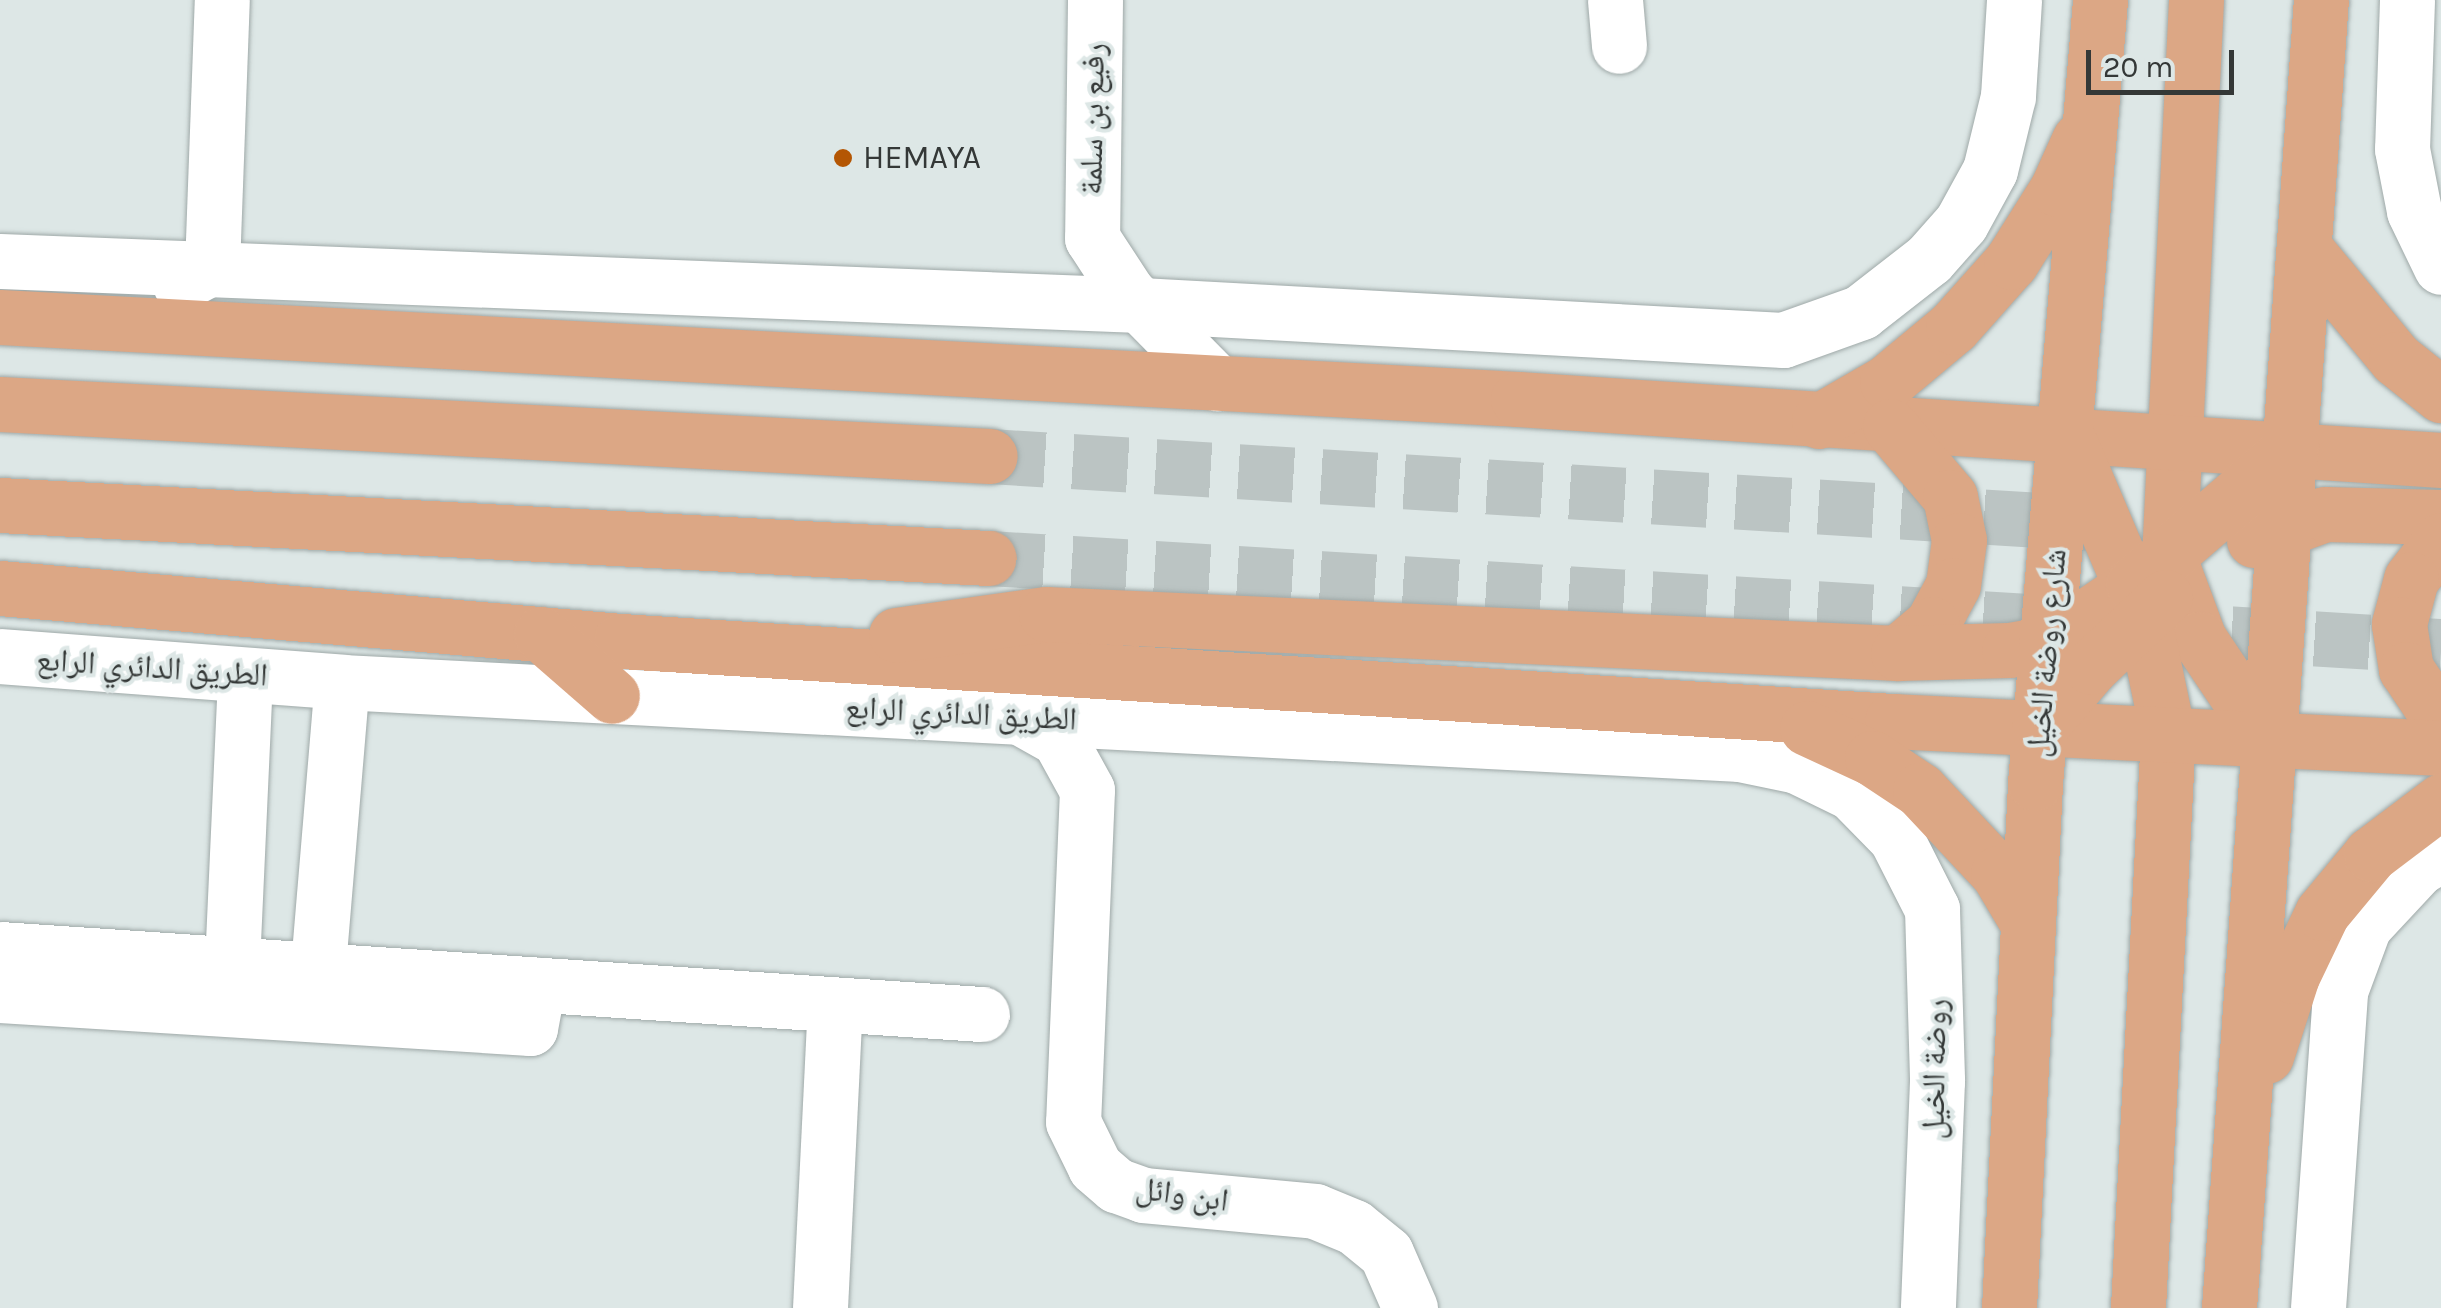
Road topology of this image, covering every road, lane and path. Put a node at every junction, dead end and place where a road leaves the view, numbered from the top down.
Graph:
1 (222, 0) edge
2 (1094, 0) edge
3 (2014, 0) edge
4 (2100, 0) edge
5 (2196, 0) edge
6 (2321, 0) edge
7 (2407, 0) edge
8 (2092, 110) junction
9 (1092, 238) junction
10 (2304, 249) junction
11 (0, 262) edge
12 (212, 267) junction
13 (2441, 267) edge
14 (1038, 301) junction
15 (1140, 305) junction
16 (0, 317) edge
17 (107, 324) junction
18 (1217, 383) junction
19 (2441, 395) edge
20 (0, 404) edge
21 (1819, 421) junction
22 (1890, 426) junction
23 (2067, 436) junction
24 (2171, 442) junction
25 (2291, 449) junction
26 (990, 456) tunnel mouth
27 (2441, 460) edge
28 (0, 504) edge
29 (2441, 517) edge
30 (2284, 526) junction
31 (2441, 540) edge
32 (989, 558) tunnel mouth
33 (2155, 587) junction
34 (12, 598) edge
35 (540, 634) junction
36 (2047, 642) junction
37 (823, 652) junction
38 (1898, 654) junction
39 (0, 656) edge
40 (245, 676) junction
41 (342, 682) junction
42 (612, 696) junction
43 (1766, 714) junction
44 (1020, 717) junction
45 (2441, 721) edge
46 (1146, 724) junction
47 (2040, 728) junction
48 (2168, 735) junction
49 (2266, 739) junction
50 (2441, 748) edge
51 (2441, 801) edge
52 (1088, 809) junction
53 (1896, 838) joint
54 (2441, 854) edge
55 (2027, 922) junction
56 (0, 949) edge
57 (232, 964) junction
58 (318, 966) junction
59 (538, 985) junction
60 (0, 995) edge
61 (835, 1004) junction
62 (982, 1014) dead end
63 (2242, 1114) junction
64 (820, 1308) edge
65 (1410, 1308) edge
66 (1928, 1308) edge
67 (2009, 1308) edge
68 (2138, 1308) edge
69 (2229, 1308) edge
70 (2318, 1308) edge

1 - 12 street
2 - 9 street, رفيع بن سلمة
3 - 15 street
4 - 8 main road, شارع روضة الخيل
5 - 24 main road
6 - 10 main road
7 - 13 street
8 - 21 main road
8 - 23 main road, شارع روضة الخيل
9 - 14 street, رفيع بن سلمة
9 - 15 street, رفيع بن سلمة
10 - 19 main road
10 - 25 main road
11 - 12 street
12 - 14 street
12 - 17 street
14 - 15 street
15 - 18 street, رفيع بن سلمة
16 - 17 main road
17 - 18 main road
18 - 21 main road
20 - 26 main road
21 - 22 main road
22 - 23 main road
22 - 38 main road
23 - 24 main road
23 - 33 main road
23 - 36 main road, شارع روضة الخيل
24 - 25 main road
24 - 33 main road
25 - 27 main road
25 - 30 main road
25 - 33 main road
28 - 32 main road
29 - 30 main road
30 - 33 main road
30 - 49 main road
31 - 45 main road
33 - 36 main road
33 - 47 main road
33 - 48 main road
33 - 49 main road
34 - 35 main road
35 - 37 main road
35 - 42 main road
36 - 38 main road
36 - 47 main road, شارع روضة الخيل
37 - 38 main road
37 - 43 main road
39 - 40 street, الطريق الدائري الرابع
40 - 41 street, الطريق الدائري الرابع
40 - 57 street
41 - 42 street, الطريق الدائري الرابع
41 - 58 street
42 - 44 street, الطريق الدائري الرابع
43 - 47 main road
43 - 55 main road
44 - 46 street, الطريق الدائري الرابع
44 - 52 street, ابن وائل
46 - 52 street, ابن وائل
46 - 53 street, الطريق الدائري الرابع
47 - 48 main road
47 - 55 main road, شارع روضة الخيل
48 - 49 main road
48 - 68 main road
49 - 50 main road
49 - 63 main road
51 - 63 main road
52 - 65 street, ابن وائل
53 - 66 street, روضة الخيل
54 - 70 street
55 - 67 main road, شارع روضة الخيل
56 - 57 street
57 - 58 street
58 - 59 street
59 - 60 street
59 - 61 street
61 - 62 street
61 - 64 street
63 - 69 main road

